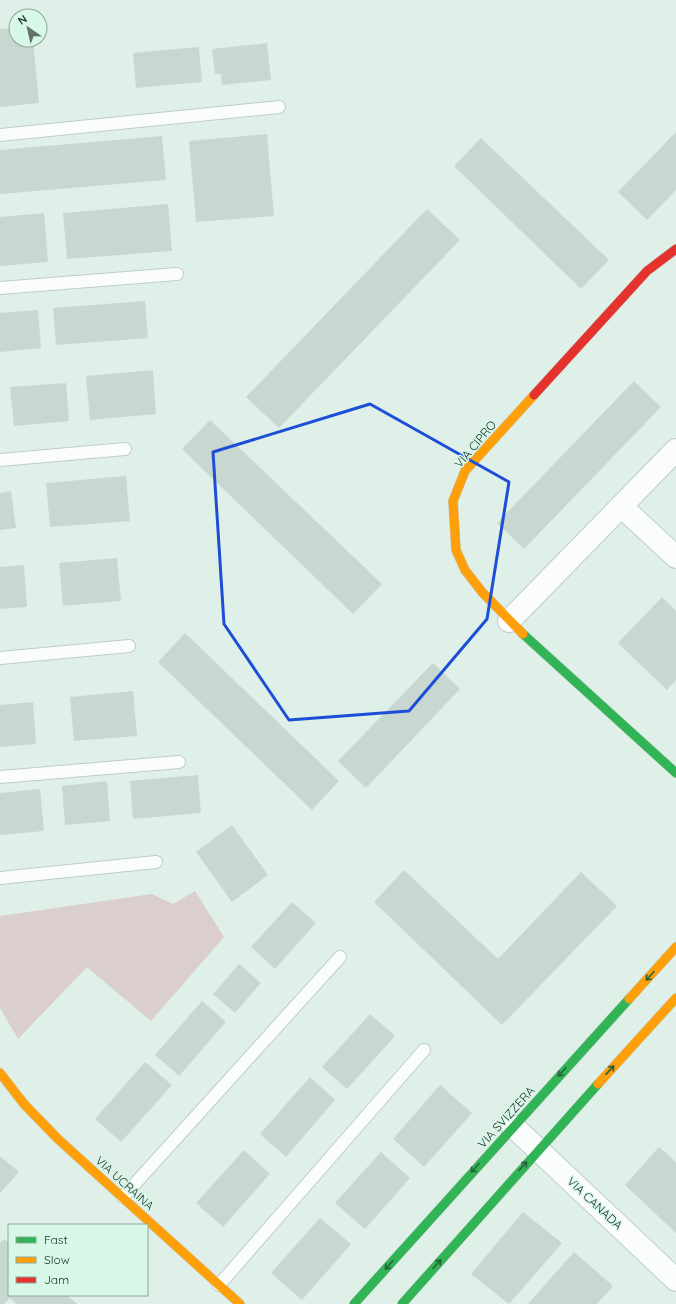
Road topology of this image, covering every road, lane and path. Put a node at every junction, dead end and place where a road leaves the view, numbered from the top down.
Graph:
1 (279, 107) dead end
2 (0, 135) edge
3 (676, 249) edge
4 (177, 274) dead end
5 (0, 288) edge
6 (125, 449) dead end
7 (676, 450) edge
8 (0, 460) edge
9 (622, 506) junction
10 (676, 557) edge
11 (509, 621) junction
12 (129, 646) dead end
13 (0, 658) edge
14 (179, 762) dead end
15 (676, 773) edge
16 (0, 777) edge
17 (156, 862) dead end
18 (0, 878) edge
19 (676, 947) edge
20 (340, 957) dead end
21 (676, 998) edge
22 (424, 1050) dead end
23 (0, 1073) edge
24 (513, 1126) junction
25 (538, 1149) junction
26 (123, 1197) junction
27 (676, 1280) edge
28 (219, 1285) junction
29 (240, 1304) edge
30 (354, 1304) edge
31 (402, 1304) edge

1 - 2 lane
3 - 11 street, VIA CIPRO
4 - 5 lane
6 - 8 lane
7 - 9 street
9 - 10 street
9 - 11 street
11 - 15 street, VIA CIPRO
12 - 13 lane
14 - 16 lane
17 - 18 lane
19 -> 24 street, VIA SVIZZERA
20 - 26 lane
25 -> 21 street
22 - 28 lane
23 - 26 street, VIA UCRAINA
24 - 25 street, VIA CANADA
24 -> 30 street, VIA SVIZZERA
25 - 27 street, VIA CANADA
31 -> 25 street
26 - 28 street, VIA UCRAINA
28 - 29 street, VIA UCRAINA

